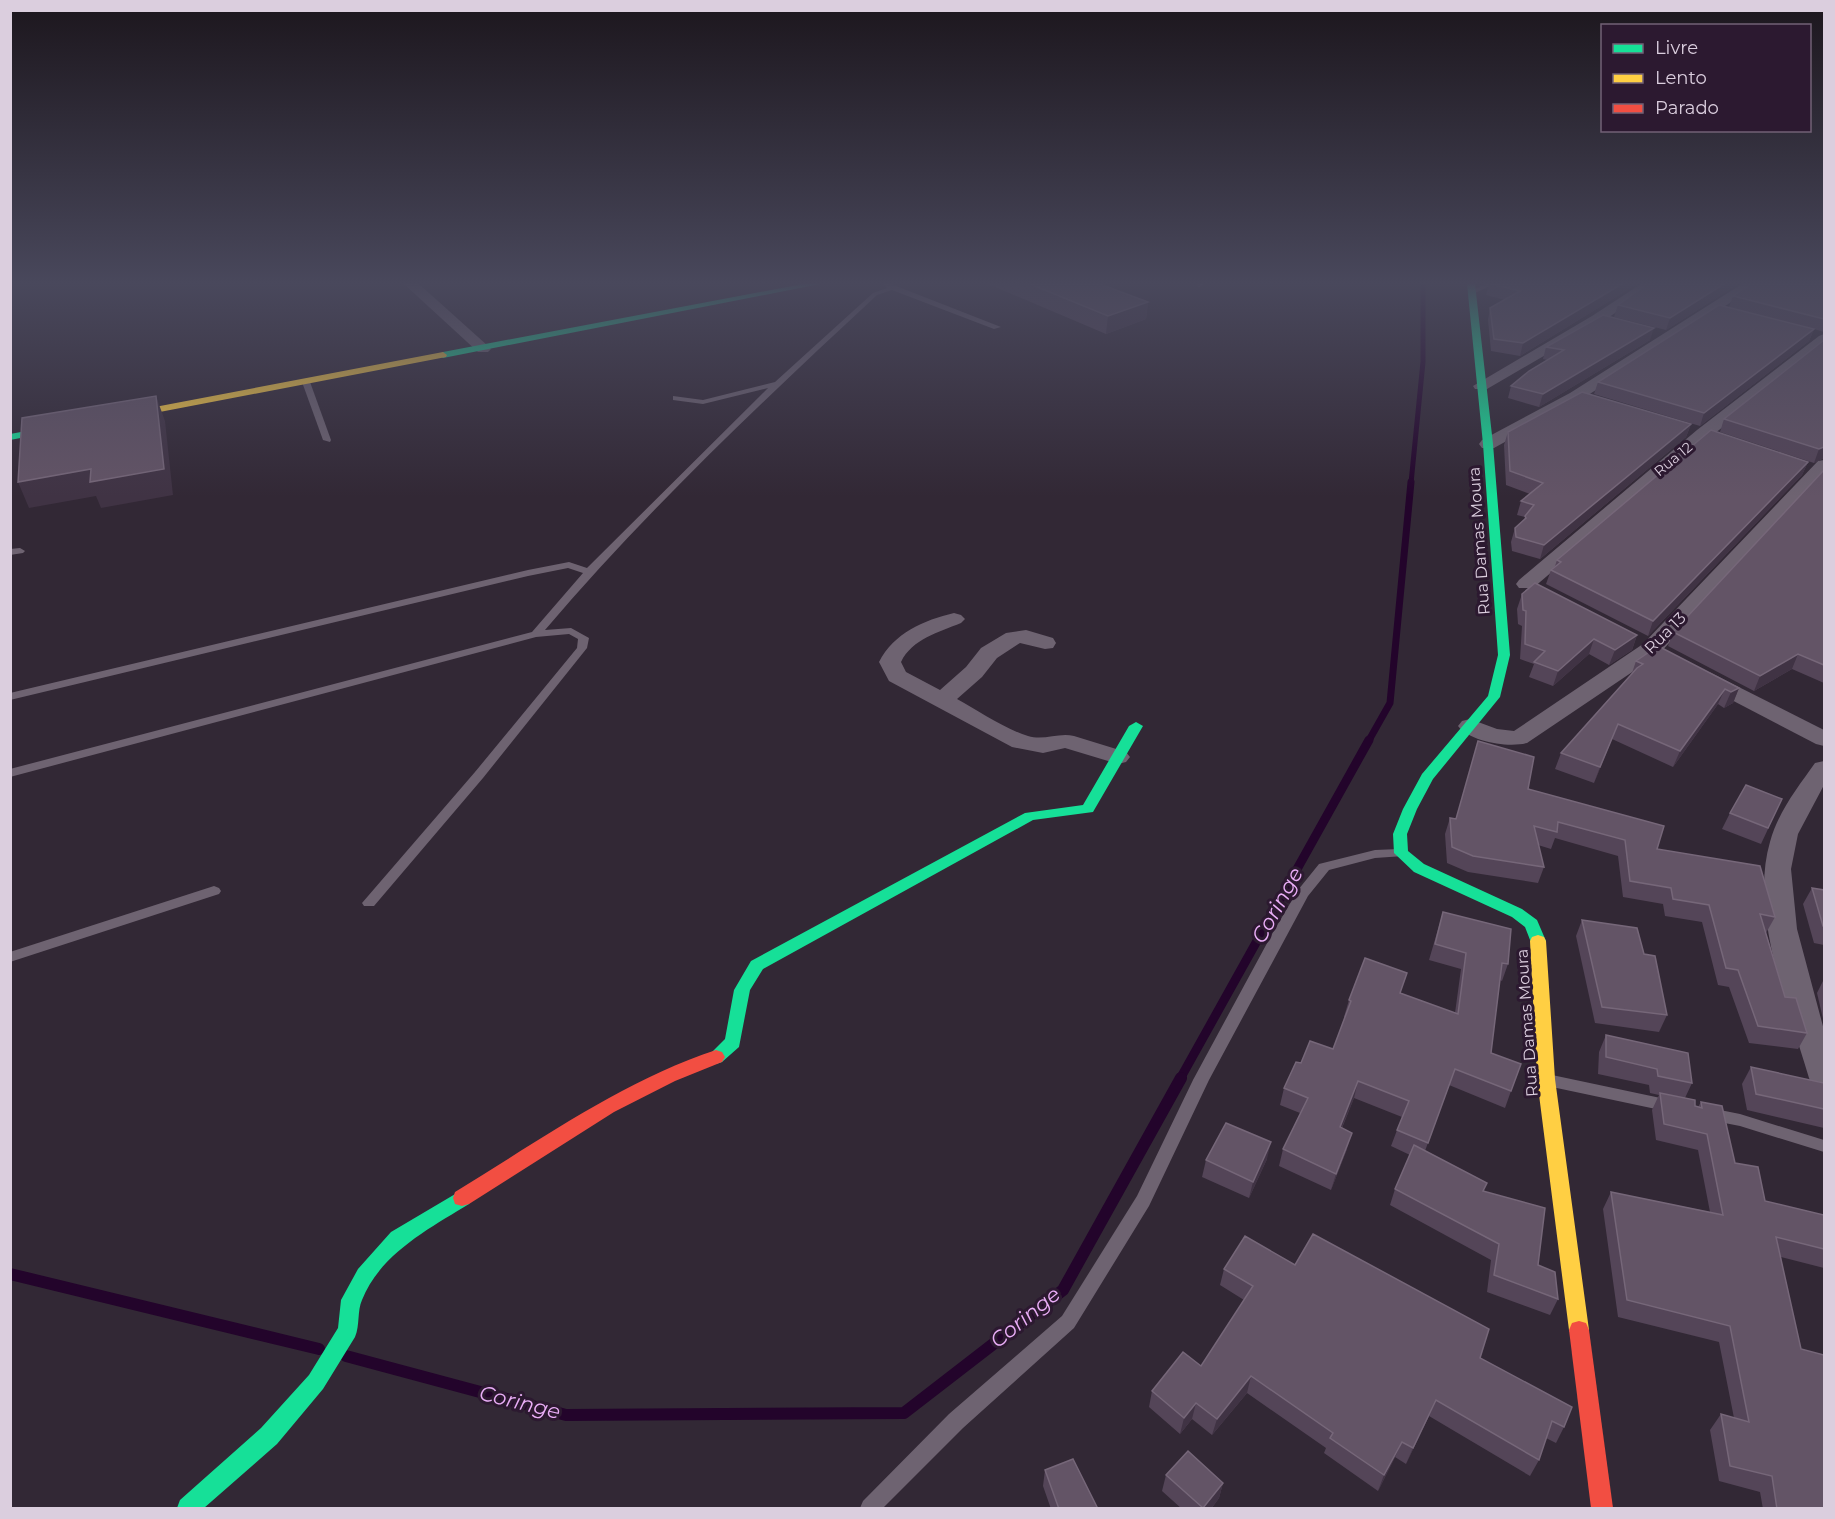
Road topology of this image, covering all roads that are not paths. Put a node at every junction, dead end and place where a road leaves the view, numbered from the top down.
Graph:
1 (451, 355) edge
2 (808, 355) edge
3 (1478, 355) edge
4 (1535, 355) edge
5 (1639, 355) edge
6 (1804, 355) edge
7 (306, 382) junction
8 (776, 384) junction
9 (1481, 386) junction
10 (1576, 396) junction
11 (676, 398) dead end
12 (1598, 402) edge
13 (102, 420) edge
14 (79, 424) edge
15 (1682, 427) edge
16 (1703, 434) junction
17 (10, 437) edge
18 (327, 440) dead end
19 (1724, 441) edge
20 (1488, 444) junction
21 (1797, 465) edge
22 (1821, 469) edge
23 (589, 572) junction
24 (1499, 578) junction
25 (1526, 584) junction
26 (1546, 595) edge
27 (954, 619) dead end
28 (536, 634) junction
29 (1630, 638) edge
30 (1044, 643) dead end
31 (1651, 649) junction
32 (1671, 660) edge
33 (1692, 670) edge
34 (10, 697) edge
35 (940, 701) junction
36 (1136, 726) dead end
37 (1470, 726) junction
38 (1824, 739) edge
39 (1118, 757) junction
40 (1824, 768) edge
41 (10, 773) edge
42 (1401, 853) junction
43 (214, 891) dead end
44 (369, 903) dead end
45 (10, 957) edge
46 (1824, 1078) edge
47 (1546, 1079) junction
48 (1824, 1146) edge
49 (188, 1509) edge
50 (870, 1509) edge
51 (1602, 1509) edge

1 - 7 street
2 - 8 lane
3 - 9 street, Rua Damas Moura
4 - 9 street
5 - 10 street
6 - 16 street, Rua 12
7 - 13 street
7 - 18 lane
8 - 11 lane
8 - 23 lane
9 - 20 street, Rua Damas Moura
10 - 12 street
10 - 20 street
14 - 17 street
15 - 16 street
16 - 19 street
16 - 25 street, Rua 12
20 - 24 street, Rua Damas Moura
21 - 22 street
22 - 31 street, Rua 13
23 - 28 lane
23 - 34 lane
24 - 25 street
24 - 37 street, Rua Damas Moura
25 - 26 street
27 - 35 street
28 - 41 lane
28 - 44 lane
29 - 31 street
30 - 35 street
31 - 32 street
31 - 37 street, Rua 13
33 - 38 street
35 - 39 street
36 - 39 street
37 - 42 street, Rua Damas Moura
39 - 49 street
40 - 46 street
42 - 47 street, Rua Damas Moura
42 - 50 lane
43 - 45 lane
47 - 48 lane
47 - 51 street, Rua Damas Moura

